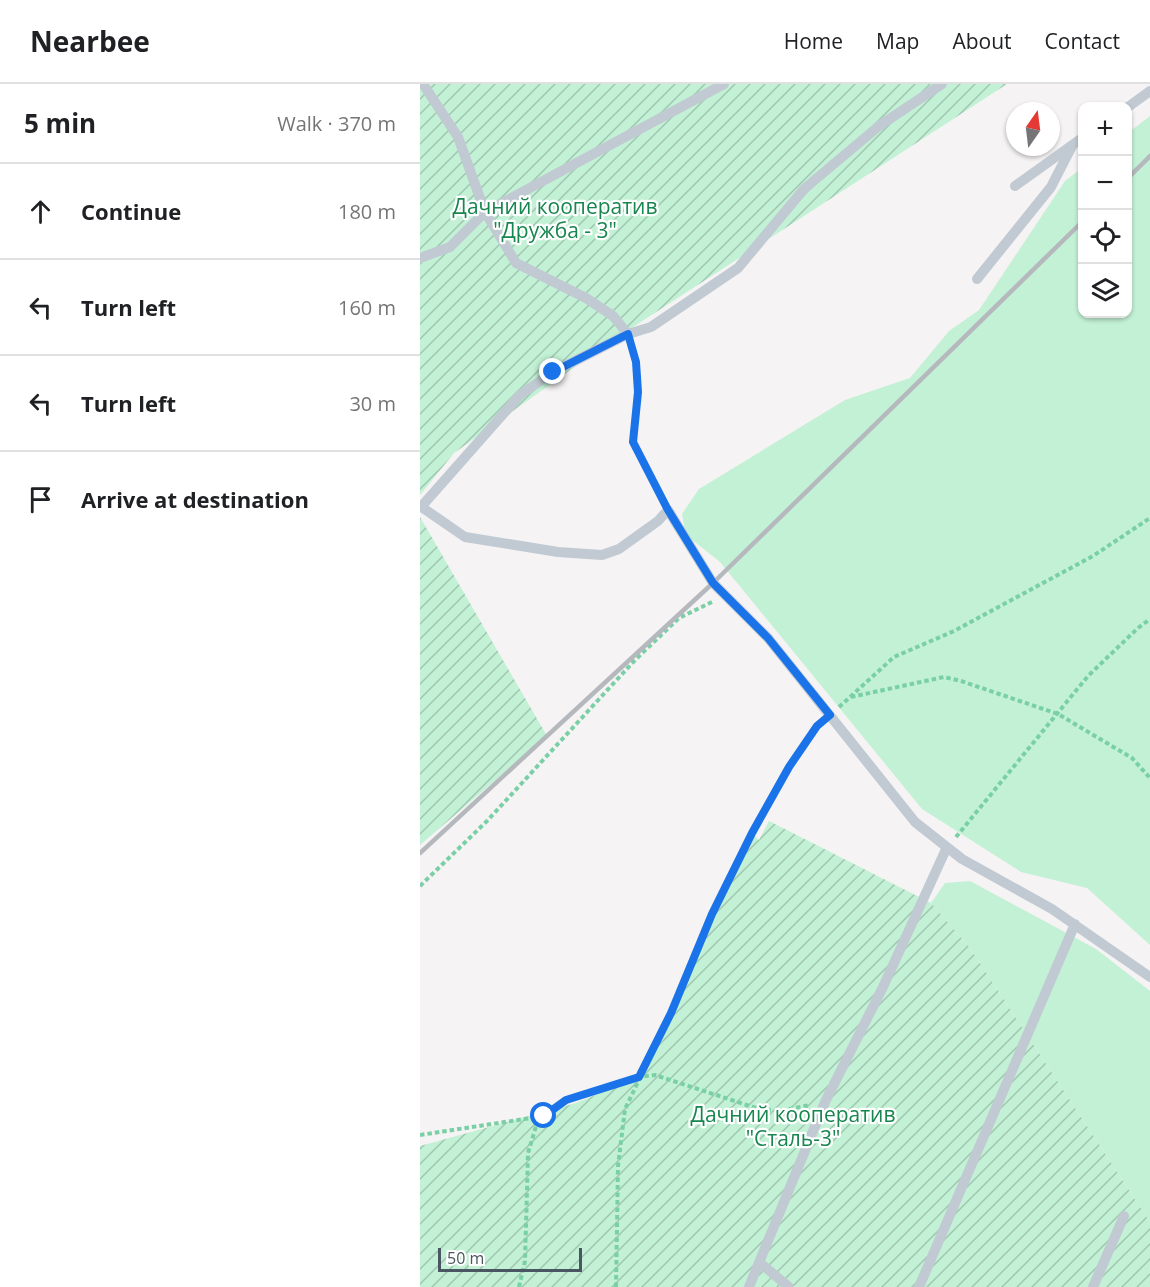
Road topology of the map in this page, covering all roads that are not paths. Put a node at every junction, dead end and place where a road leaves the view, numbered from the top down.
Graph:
1 (423, 84) edge
2 (724, 84) edge
3 (942, 84) edge
4 (1150, 91) edge
5 (1132, 104) edge
6 (1078, 142) edge
7 (1072, 146) junction
8 (1015, 186) dead end
9 (485, 212) junction
10 (420, 258) edge
11 (976, 279) dead end
12 (628, 334) junction
13 (421, 506) edge
14 (947, 847) junction
15 (1075, 924) junction
16 (1150, 977) edge
17 (1124, 1216) dead end
18 (759, 1262) junction
19 (749, 1287) edge
20 (789, 1287) edge
21 (919, 1287) edge
22 (1093, 1287) edge

1 - 9 lane
2 - 9 lane
3 - 12 lane
4 - 5 lane
6 - 7 lane
7 - 8 lane
7 - 11 lane
9 - 10 lane
9 - 12 lane
12 - 13 lane
13 - 14 lane
14 - 15 lane
14 - 18 lane
15 - 16 lane
15 - 21 lane
17 - 22 lane
18 - 19 lane
18 - 20 lane

